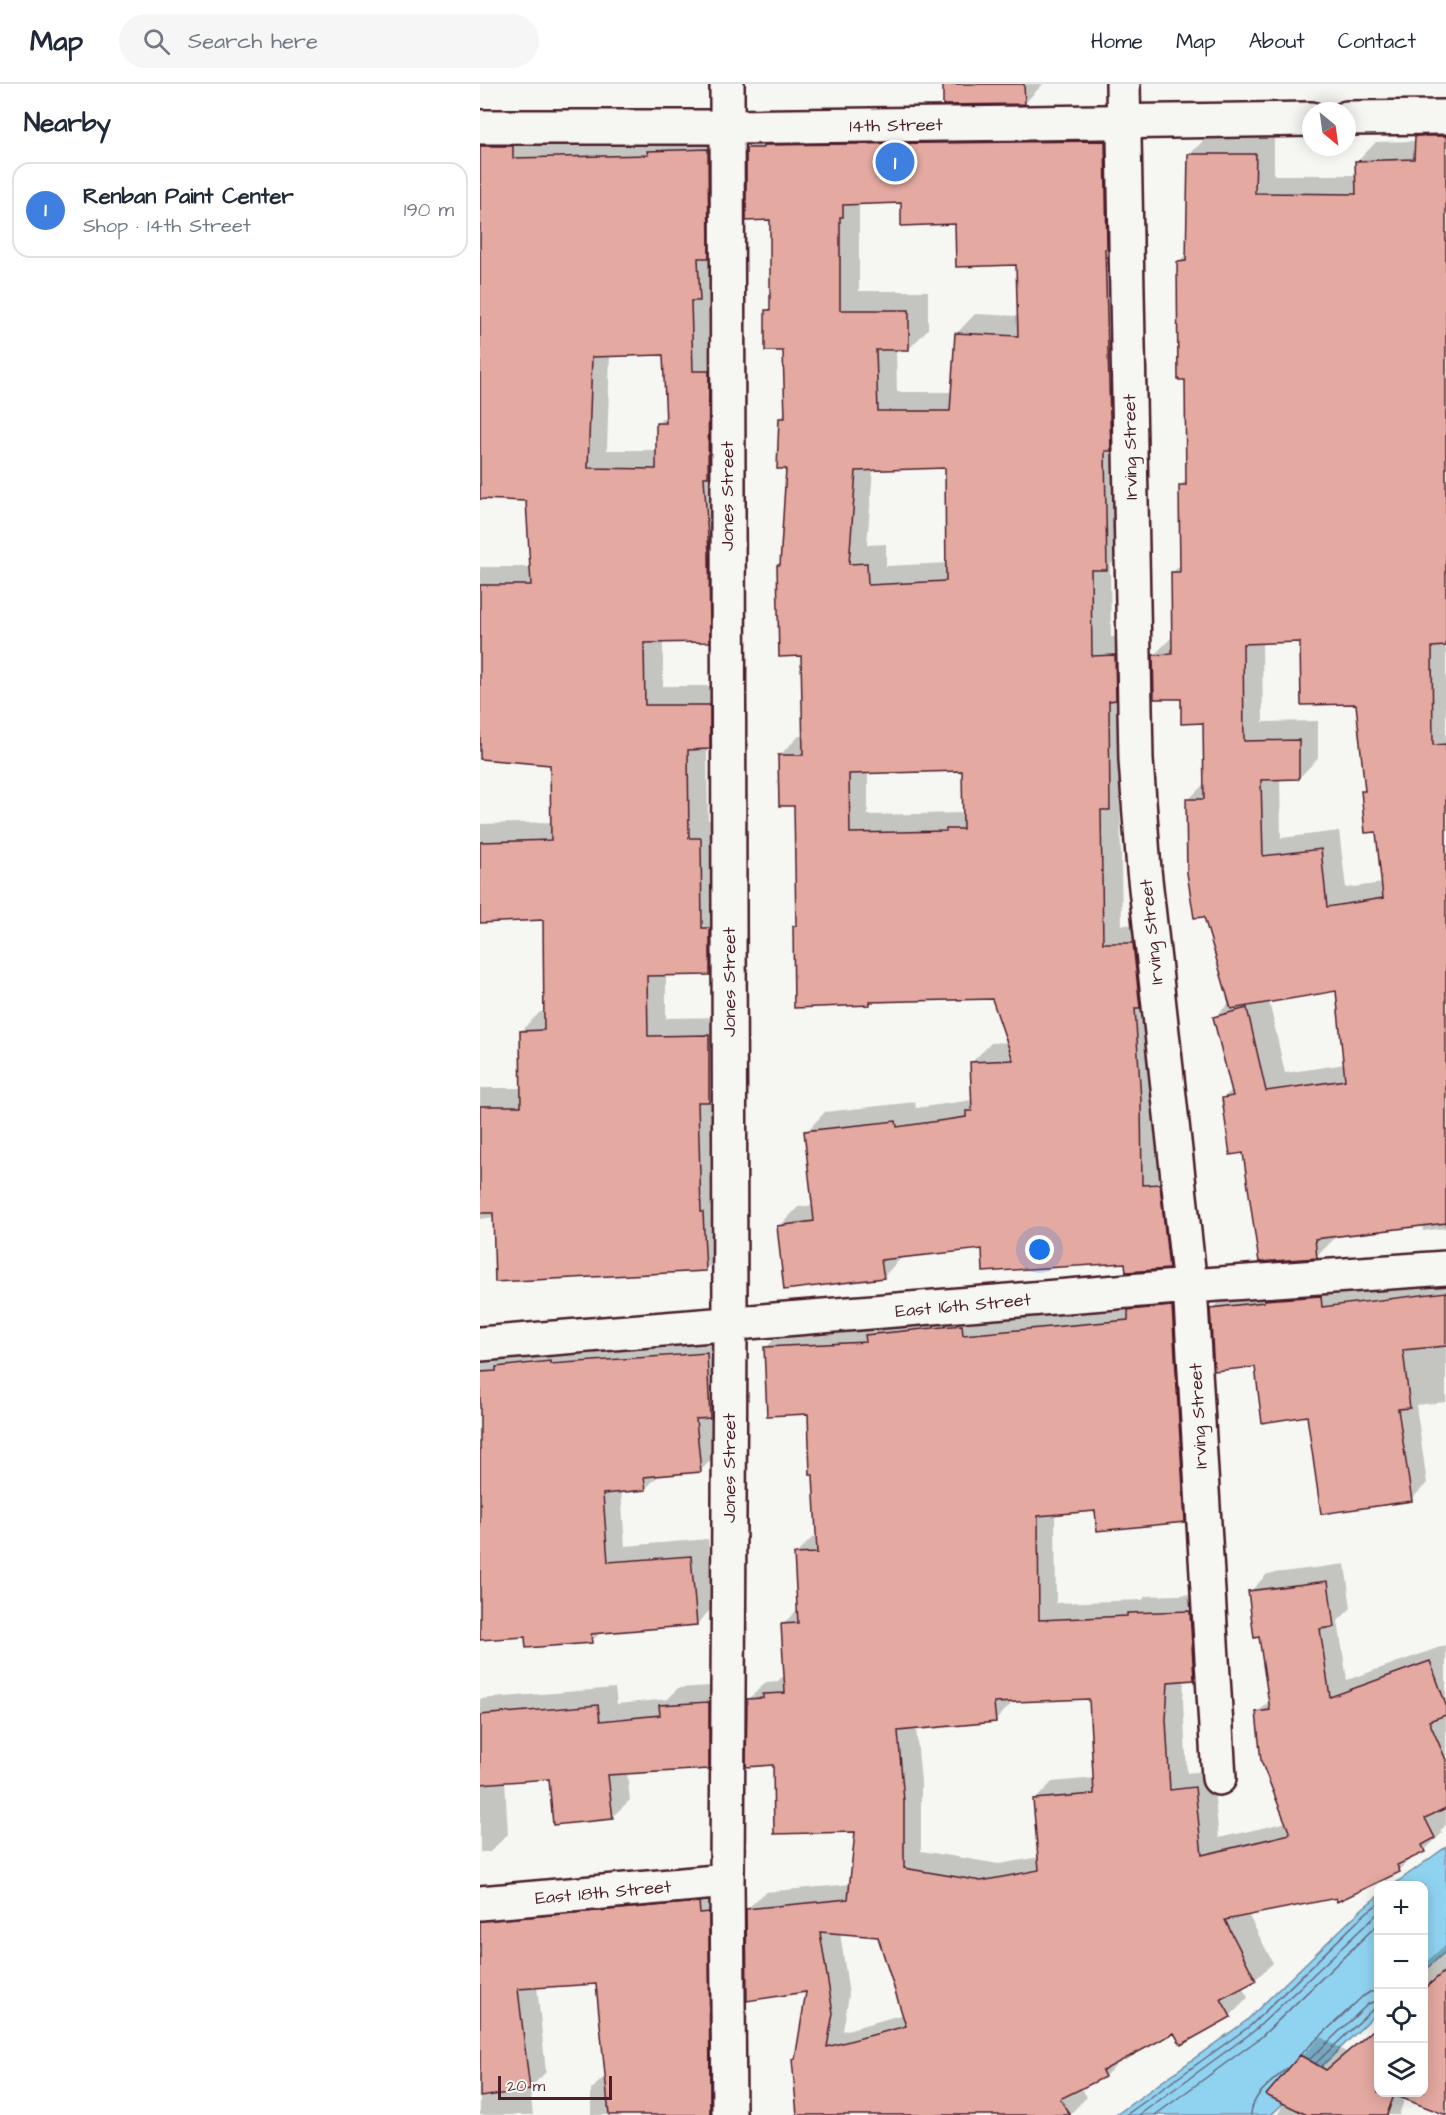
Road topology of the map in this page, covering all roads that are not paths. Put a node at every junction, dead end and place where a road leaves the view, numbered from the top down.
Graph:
1 (727, 84) edge
2 (1123, 84) edge
3 (1446, 117) edge
4 (1356, 118) edge
5 (1302, 119) edge
6 (1123, 121) junction
7 (480, 127) edge
8 (726, 127) junction
9 (1446, 1268) edge
10 (1190, 1286) junction
11 (730, 1324) junction
12 (480, 1344) edge
13 (1219, 1778) dead end
14 (727, 1881) junction
15 (480, 1903) edge
16 (729, 2115) edge

1 - 8 street, Jones Street
2 - 6 street, Irving Street
3 - 4 street
5 - 6 street, 14th Street
6 - 8 street, 14th Street
6 - 10 street, Irving Street
7 - 8 street, 14th Street
8 - 11 street, Jones Street
9 - 10 street, East 16th Street
10 - 11 street, East 16th Street
10 - 13 street, Irving Street
11 - 12 street, East 16th Street
11 - 14 street, Jones Street
14 - 15 street, East 18th Street
14 - 16 street, Jones Street

